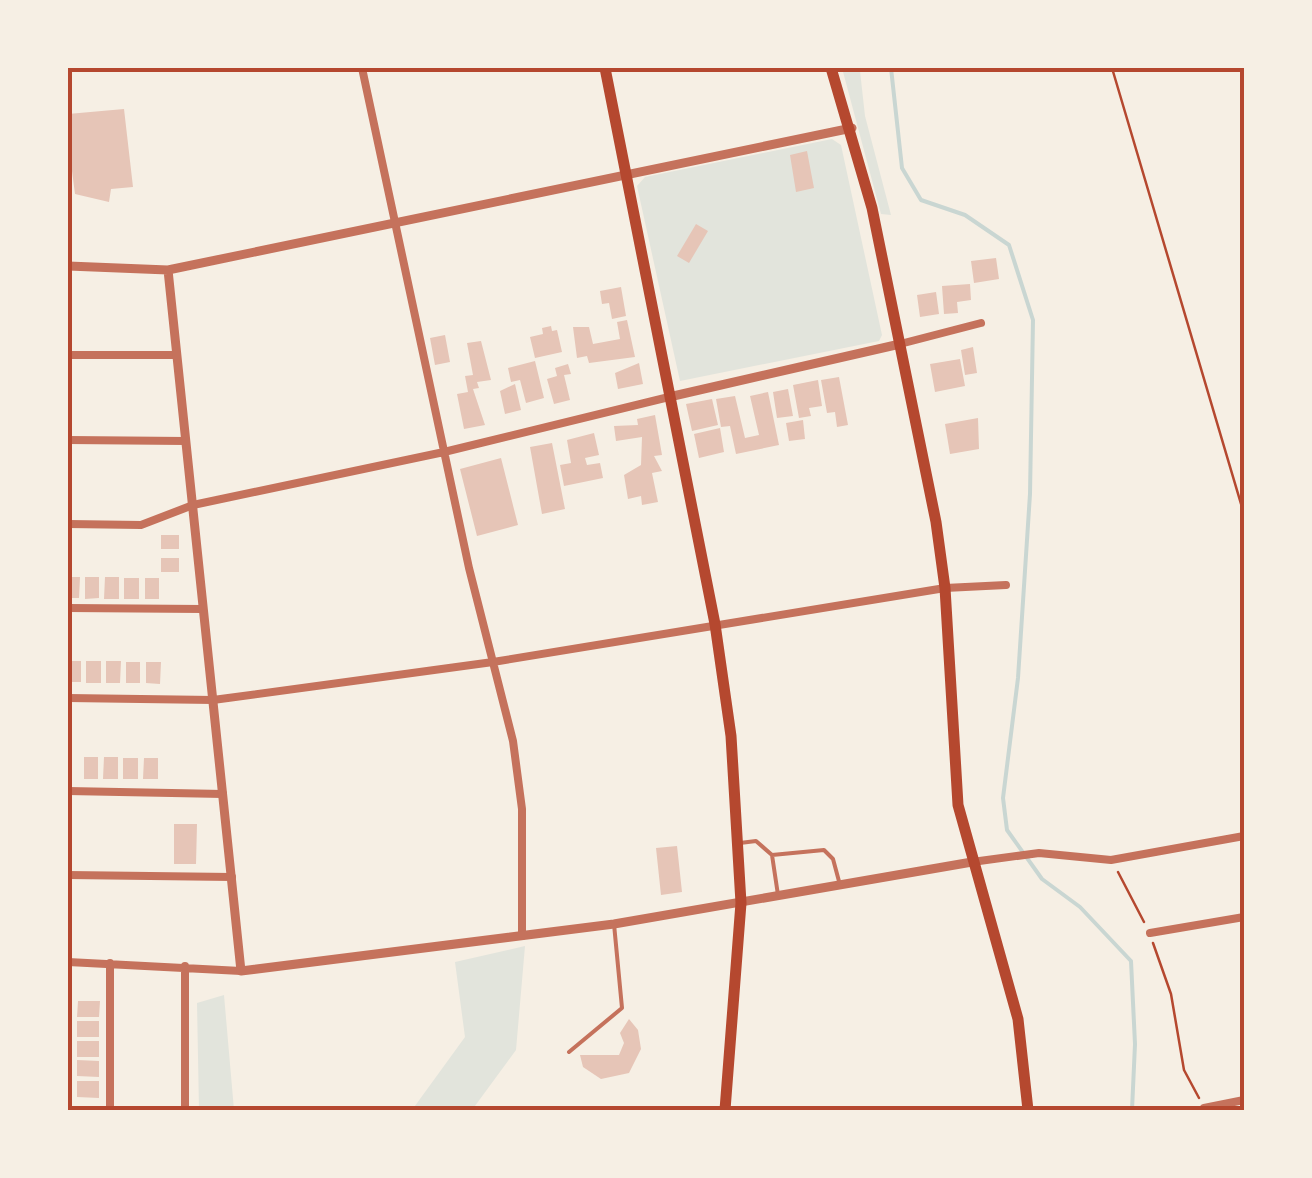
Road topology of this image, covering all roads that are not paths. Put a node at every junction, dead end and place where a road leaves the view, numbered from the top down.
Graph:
1 (362, 68) edge
2 (605, 68) edge
3 (831, 68) edge
4 (852, 128) junction
5 (628, 176) junction
6 (394, 224) junction
7 (68, 266) edge
8 (168, 270) junction
9 (982, 322) dead end
10 (900, 344) junction
11 (68, 355) edge
12 (177, 355) junction
13 (669, 397) junction
14 (68, 440) edge
15 (186, 441) junction
16 (444, 452) junction
17 (192, 505) junction
18 (68, 524) edge
19 (1006, 585) dead end
20 (945, 588) junction
21 (68, 608) edge
22 (204, 608) junction
23 (715, 624) junction
24 (493, 662) junction
25 (68, 698) edge
26 (213, 700) junction
27 (68, 791) edge
28 (223, 794) junction
29 (1244, 836) edge
30 (740, 843) junction
31 (772, 855) junction
32 (972, 862) junction
33 (68, 876) edge
34 (232, 877) junction
35 (840, 886) junction
36 (778, 896) junction
37 (741, 903) junction
38 (1244, 918) edge
39 (614, 924) junction
40 (1150, 934) road end
41 (522, 936) junction
42 (68, 962) edge
43 (110, 963) junction
44 (185, 966) junction
45 (241, 971) junction
46 (569, 1052) dead end
47 (1244, 1100) edge
48 (1204, 1108) road end
49 (110, 1110) edge
50 (185, 1110) edge
51 (725, 1110) edge
52 (1028, 1110) edge

1 - 6 street
2 - 5 main road
3 - 4 main road
4 - 5 street
4 - 10 main road
5 - 6 street
5 - 13 main road
6 - 8 street
6 - 16 street
7 - 8 street
8 - 12 street
9 - 10 street
10 - 13 street
10 - 20 main road
11 - 12 street
12 - 15 street
13 - 16 street
13 - 23 main road
14 - 15 street
15 - 17 street
16 - 17 street
16 - 24 street
17 - 18 street
17 - 22 street
19 - 20 street
20 - 23 street
20 - 32 main road
21 - 22 street
22 - 26 street
23 - 24 street
23 - 30 main road
24 - 26 street
24 - 41 street
25 - 26 street
26 - 28 street
27 - 28 street
28 - 34 street
29 - 32 street
30 - 31 lane
30 - 37 main road
31 - 35 lane
31 - 36 lane
32 - 35 street
32 - 52 main road
33 - 34 street
34 - 45 street
35 - 36 street
36 - 37 street
37 - 39 street
37 - 51 main road
38 - 40 street
39 - 41 street
39 - 46 lane
41 - 45 street
42 - 43 street
43 - 44 street
43 - 49 street
44 - 45 street
44 - 50 street
47 - 48 street

